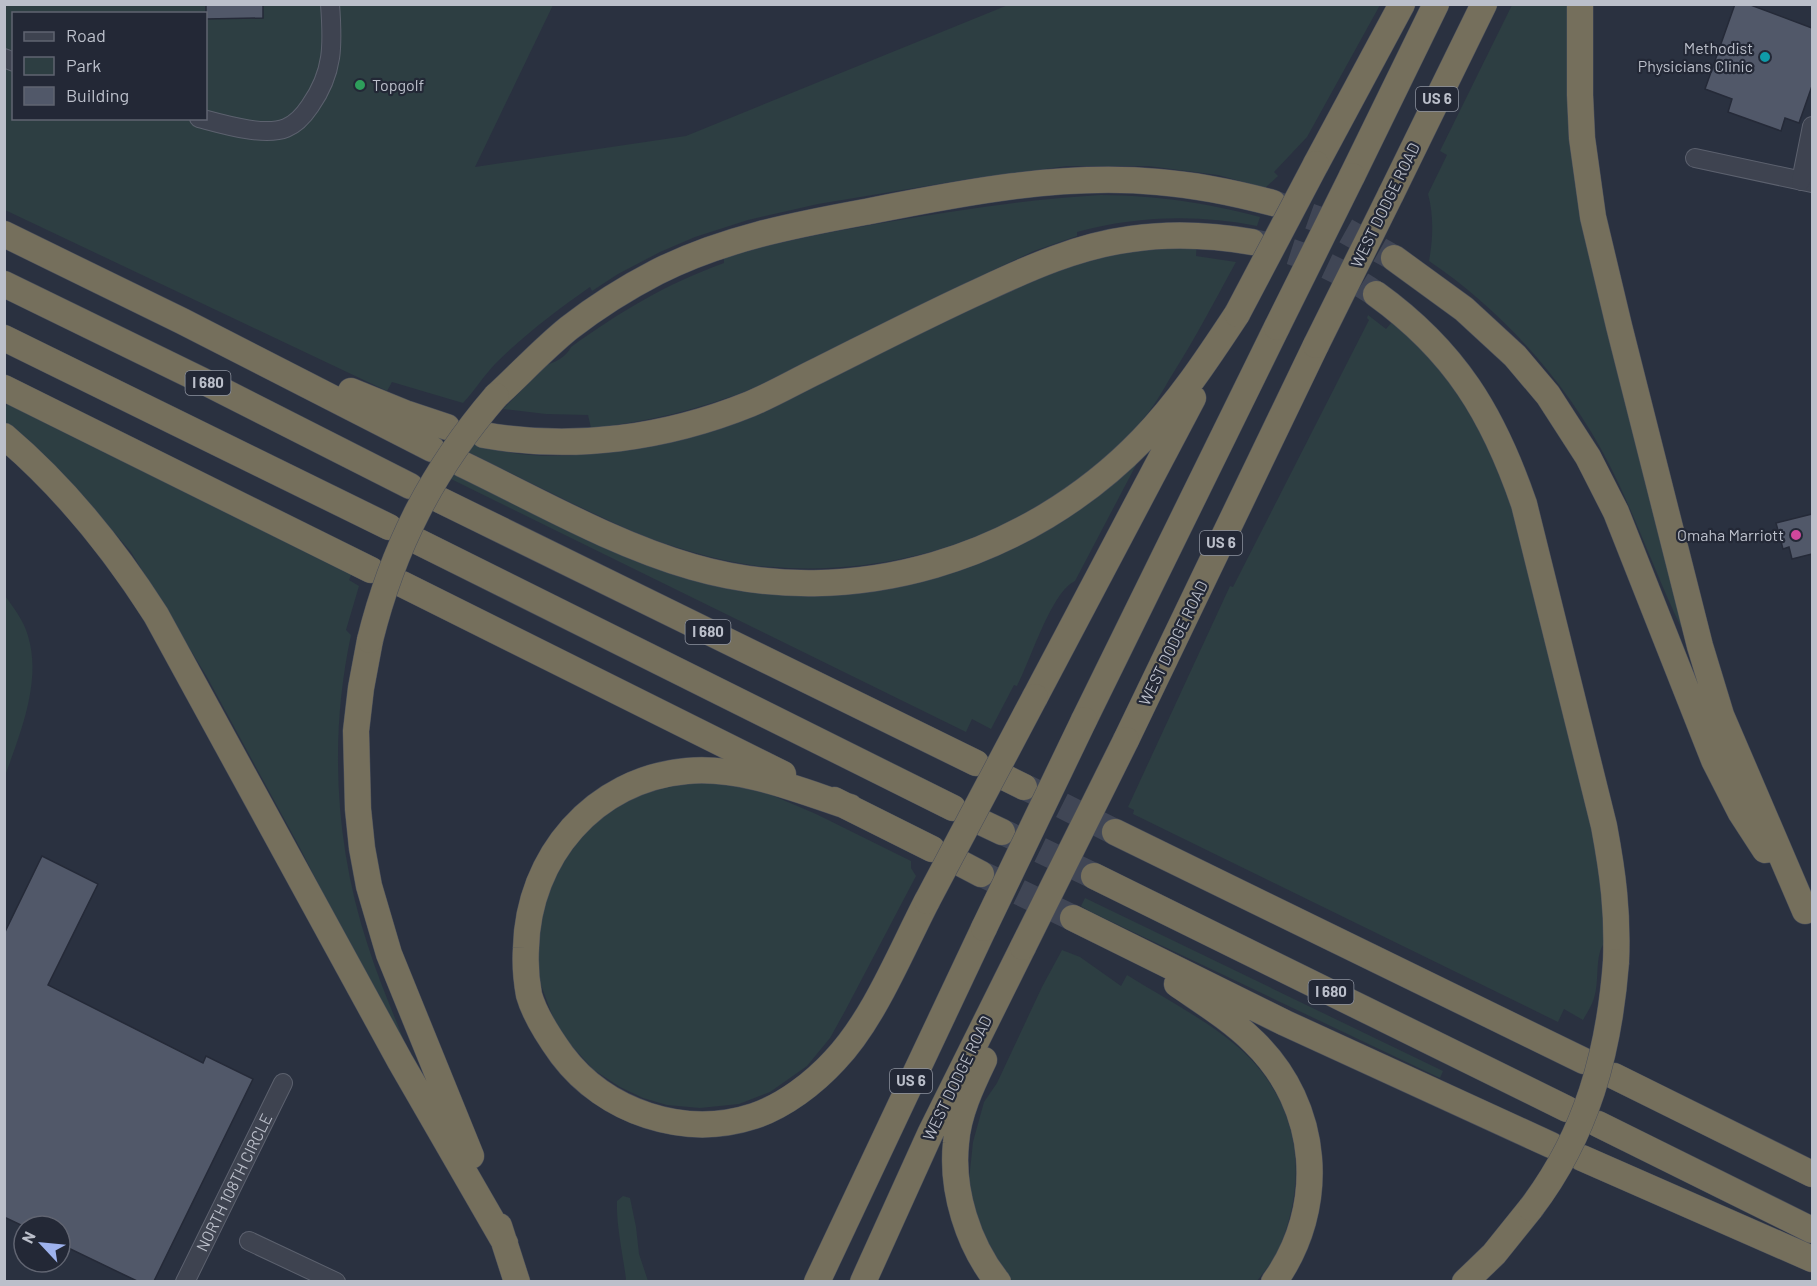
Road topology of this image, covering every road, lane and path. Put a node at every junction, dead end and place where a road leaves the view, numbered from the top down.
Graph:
1 (330, 4) edge
2 (1402, 4) edge
3 (1437, 4) edge
4 (1484, 4) edge
5 (1580, 4) edge
6 (207, 120) edge
7 (1812, 126) edge
8 (1695, 158) dead end
9 (1807, 182) edge
10 (1273, 203) tunnel mouth
11 (4, 234) edge
12 (1252, 242) tunnel mouth
13 (1394, 258) tunnel mouth
14 (4, 284) edge
15 (1376, 294) tunnel mouth
16 (1237, 314) junction
17 (182, 321) junction
18 (4, 338) edge
19 (4, 388) edge
20 (447, 427) dead end
21 (484, 435) dead end
22 (4, 436) edge
23 (432, 449) dead end
24 (462, 464) dead end
25 (410, 486) dead end
26 (440, 500) dead end
27 (389, 527) dead end
28 (419, 542) dead end
29 (371, 570) dead end
30 (402, 584) dead end
31 (976, 764) dead end
32 (849, 807) junction
33 (953, 808) dead end
34 (1115, 832) tunnel mouth
35 (932, 849) dead end
36 (1094, 876) tunnel mouth
37 (1809, 917) edge
38 (1073, 918) tunnel mouth
39 (1111, 937) junction
40 (994, 1001) junction
41 (1584, 1061) dead end
42 (1614, 1076) dead end
43 (283, 1083) dead end
44 (1567, 1109) dead end
45 (1598, 1124) dead end
46 (1551, 1145) dead end
47 (1582, 1158) dead end
48 (1812, 1174) edge
49 (1812, 1230) edge
50 (839, 1234) junction
51 (249, 1241) dead end
52 (505, 1243) junction
53 (1812, 1259) edge
54 (185, 1281) edge
55 (336, 1281) edge
56 (517, 1281) edge
57 (806, 1281) edge
58 (817, 1281) edge
59 (863, 1281) edge
60 (999, 1281) edge
61 (1275, 1281) edge
62 (1465, 1281) edge

1 - 6 street
2 - 16 highway, bridge
3 - 50 highway, US 6, bridge
4 - 40 highway, WEST DODGE ROAD / US 6, bridge
5 - 37 highway
7 - 9 street
8 - 9 street
10 - 52 highway, bridge
11 - 17 highway
12 - 21 highway
13 - 37 highway
14 - 25 highway, I 680
15 - 62 highway, bridge
16 - 24 highway
16 - 32 highway, bridge
17 - 20 highway
17 - 23 highway
18 - 27 highway
19 - 29 highway
22 - 52 highway
26 - 31 highway, I 680
28 - 33 highway
30 - 32 highway
32 - 35 highway
34 - 41 highway
36 - 44 highway, I 680
38 - 39 highway
39 - 46 highway
39 - 61 highway
40 - 59 highway, WEST DODGE ROAD / US 6
40 - 60 highway
42 - 48 highway
43 - 54 street, NORTH 108TH CIRCLE
45 - 49 highway
47 - 53 highway
50 - 57 highway, US 6
50 - 58 highway
51 - 55 street
52 - 56 highway

